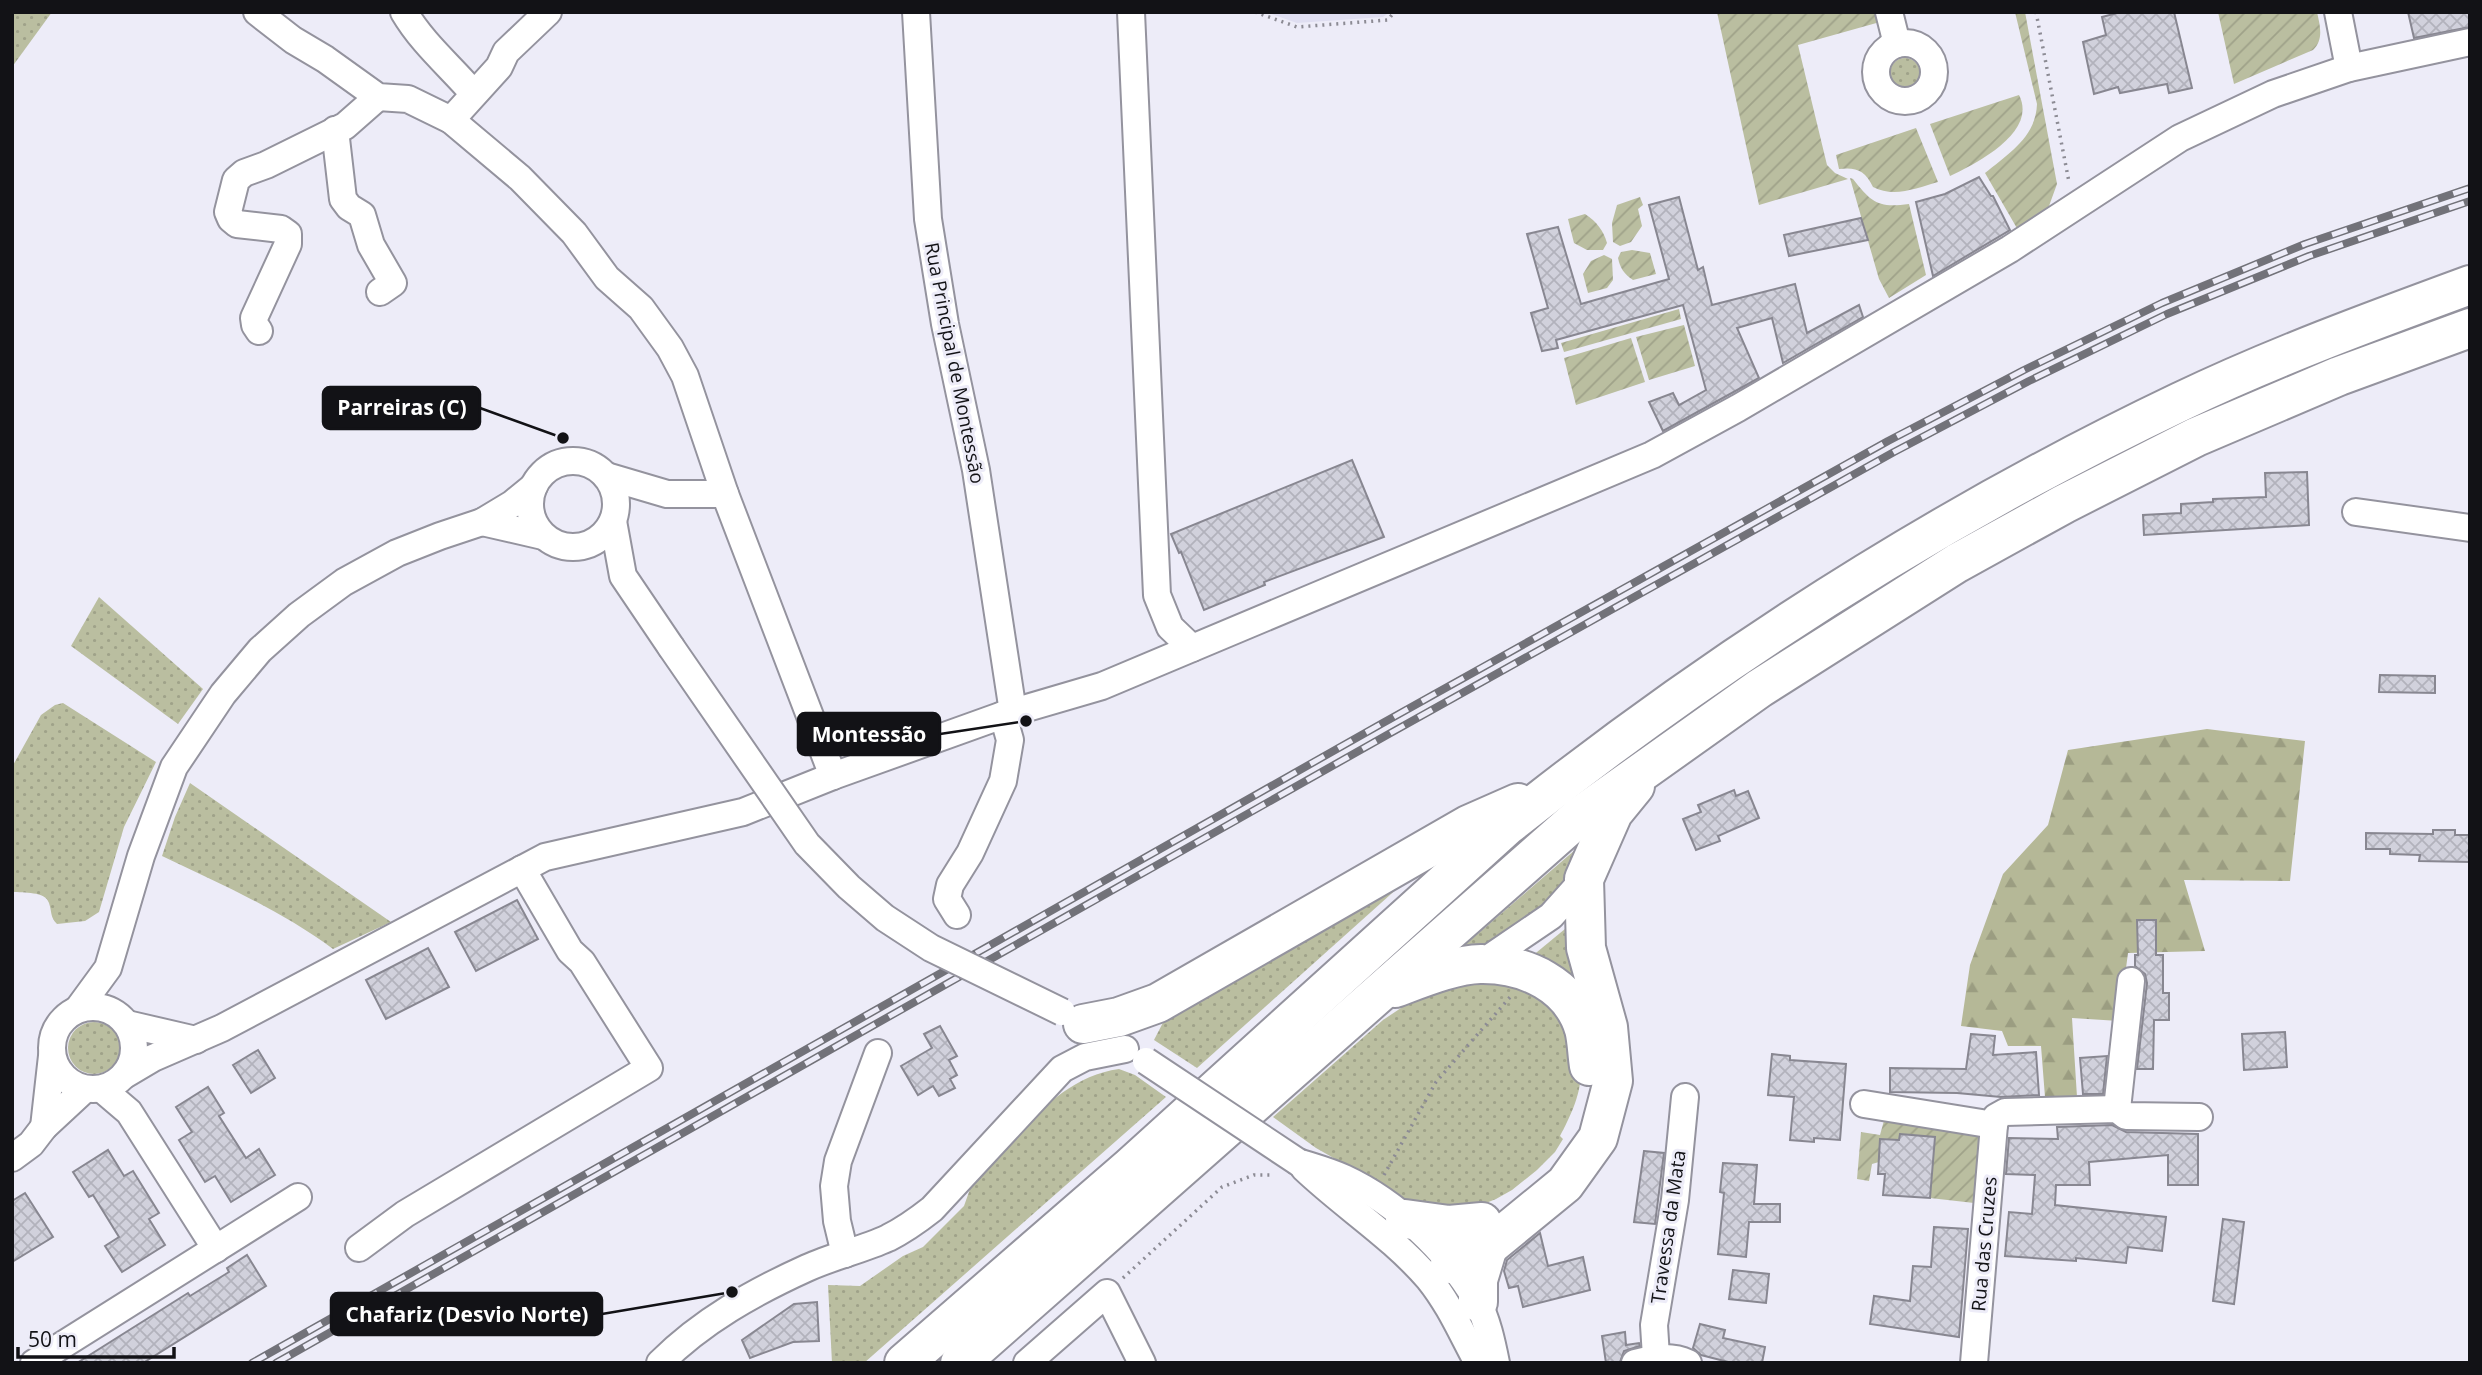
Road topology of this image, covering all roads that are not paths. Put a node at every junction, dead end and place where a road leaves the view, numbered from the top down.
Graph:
1 (257, 12) edge
2 (404, 12) edge
3 (548, 12) edge
4 (916, 12) edge
5 (1131, 12) edge
6 (1889, 12) edge
7 (2338, 12) edge
8 (2470, 42) edge
9 (1896, 44) dead end
10 (2348, 68) junction
11 (474, 94) junction
12 (378, 97) junction
13 (451, 120) junction
14 (335, 130) junction
15 (2470, 285) edge
16 (380, 292) dead end
17 (2470, 327) edge
18 (259, 331) dead end
19 (606, 476) junction
20 (534, 486) junction
21 (667, 494) junction
22 (725, 494) junction
23 (2356, 512) dead end
24 (614, 519) junction
25 (482, 522) junction
26 (2470, 528) edge
27 (554, 541) junction
28 (623, 576) junction
29 (1192, 649) junction
30 (1008, 713) junction
31 (1655, 761) junction
32 (834, 776) junction
33 (1558, 785) junction
34 (522, 869) junction
35 (1584, 879) junction
36 (957, 915) dead end
37 (1482, 963) junction
38 (108, 968) junction
39 (2131, 981) dead end
40 (1377, 994) junction
41 (78, 1009) junction
42 (122, 1019) junction
43 (196, 1040) junction
44 (1073, 1040) junction
45 (877, 1052) dead end
46 (52, 1056) junction
47 (108, 1083) junction
48 (1685, 1097) dead end
49 (1864, 1104) dead end
50 (2117, 1109) junction
51 (2199, 1117) dead end
52 (1994, 1125) junction
53 (44, 1127) junction
54 (12, 1158) edge
55 (1298, 1162) junction
56 (298, 1197) dead end
57 (1405, 1219) junction
58 (1485, 1234) junction
59 (359, 1248) dead end
60 (216, 1249) junction
61 (845, 1254) junction
62 (1440, 1272) junction
63 (1478, 1302) junction
64 (1646, 1360) edge
65 (34, 1363) edge
66 (660, 1363) edge
67 (904, 1363) edge
68 (960, 1363) edge
69 (1027, 1363) edge
70 (1142, 1363) edge
71 (1478, 1363) edge
72 (1496, 1363) edge
73 (1688, 1363) edge
74 (1973, 1363) edge

1 - 12 street
2 - 11 street
3 - 11 street
4 - 30 street, Rua Principal de Montessão
5 - 29 street
6 - 9 street
7 - 10 street
8 - 10 street
10 - 29 street
11 - 13 street
12 - 13 street
12 - 14 street
13 - 22 street
14 - 16 street
14 - 18 street
15 - 33 highway
17 - 31 highway
19 - 20 street
19 - 21 street
19 - 24 street
20 - 25 street
20 - 27 street
21 - 22 street
21 - 24 street
22 - 32 street
23 - 26 street
24 - 27 street
24 - 28 street
25 - 27 street
25 - 38 street
27 - 28 street
28 - 44 street, bridge
29 - 30 street
30 - 32 street
30 - 36 street, Rua Principal de Montessão
31 - 35 highway
31 - 40 highway
32 - 34 street
33 - 44 highway
33 - 67 highway
34 - 43 street
34 - 59 street
35 - 37 street
35 - 58 highway
37 - 40 highway
37 - 58 highway
38 - 41 street
38 - 42 street
39 - 50 street
40 - 68 highway
41 - 42 street
41 - 46 street
42 - 43 street
42 - 47 street
43 - 47 street
44 - 55 street, bridge
44 - 61 street
45 - 61 street
46 - 47 street
46 - 53 street
47 - 53 street
47 - 60 street
48 - 64 street, Travessa da Mata
49 - 52 street
50 - 51 street
50 - 52 street
52 - 74 street, Rua das Cruzes
53 - 54 street
55 - 57 street
55 - 62 street
56 - 60 street
57 - 58 highway
57 - 62 street
58 - 62 highway
58 - 63 highway
60 - 65 street
61 - 66 street
62 - 63 street
62 - 71 street
63 - 72 street
64 - 73 street
69 - 70 street

